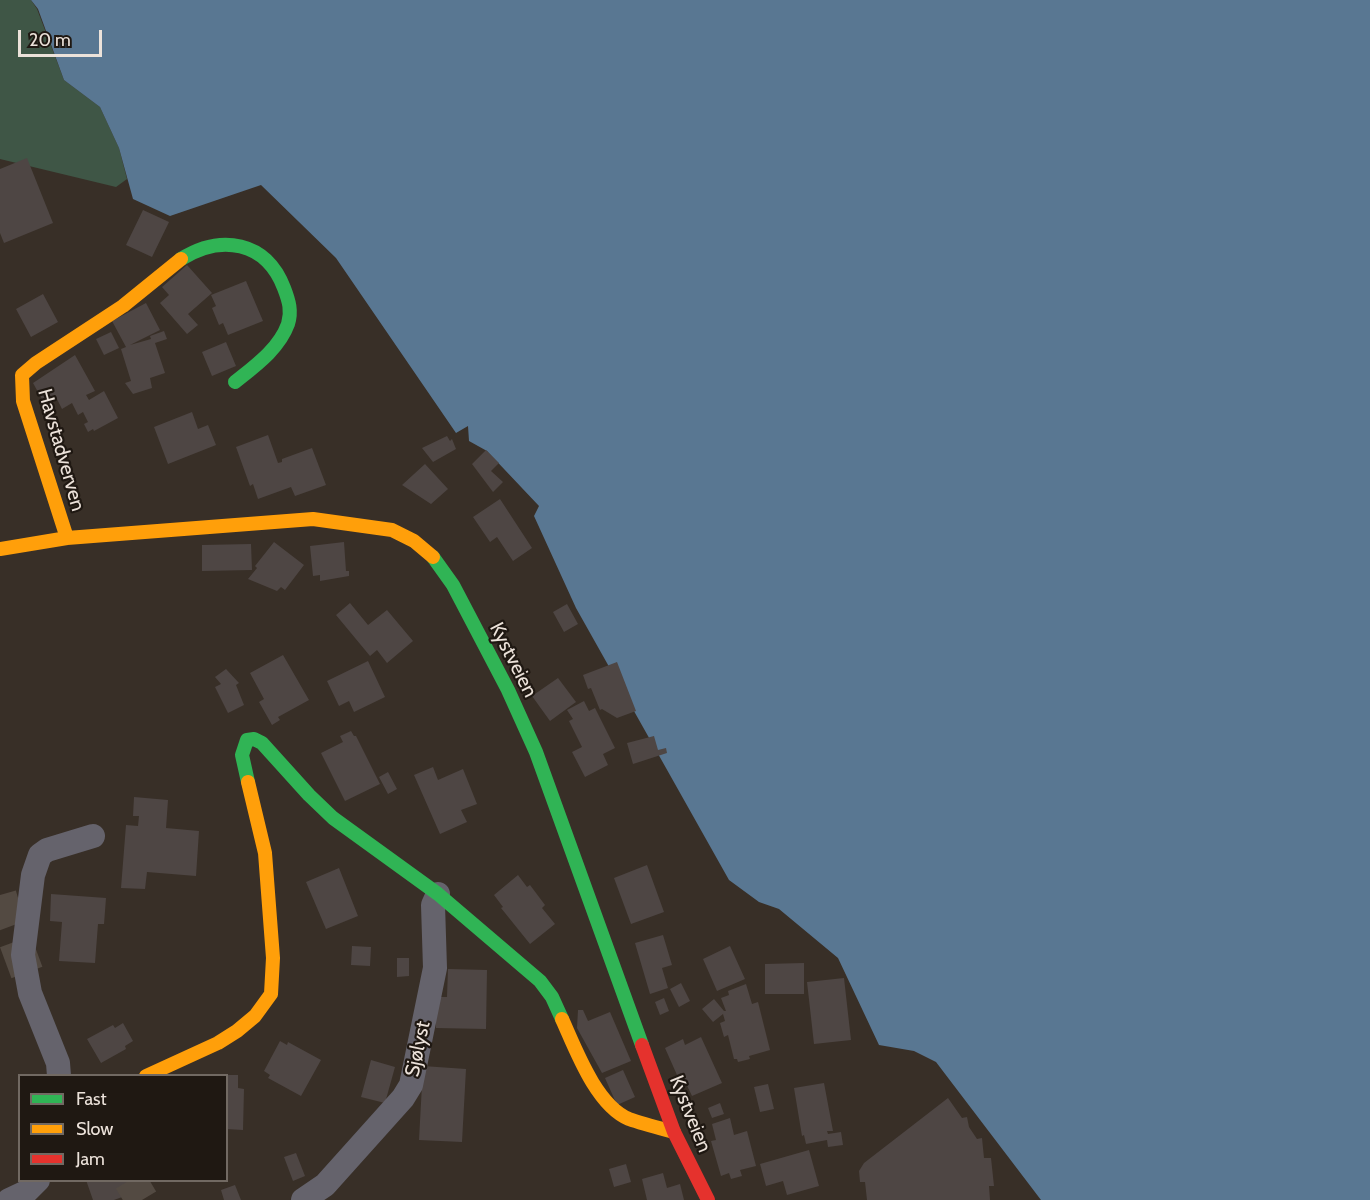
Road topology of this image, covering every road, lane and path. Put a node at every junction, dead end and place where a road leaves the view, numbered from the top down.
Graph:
1 (235, 382) dead end
2 (67, 538) junction
3 (0, 549) edge
4 (93, 836) dead end
5 (438, 894) junction
6 (59, 1074) edge
7 (150, 1074) edge
8 (674, 1132) junction
9 (36, 1182) edge
10 (9, 1200) edge
11 (303, 1200) edge
12 (708, 1200) edge

1 - 2 street, Havstadverven
2 - 3 street, Kystveien
2 - 8 street, Kystveien
4 - 6 street
5 - 7 street
5 - 8 street
5 - 11 street, Sjølyst
8 - 12 street, Kystveien
9 - 10 street

